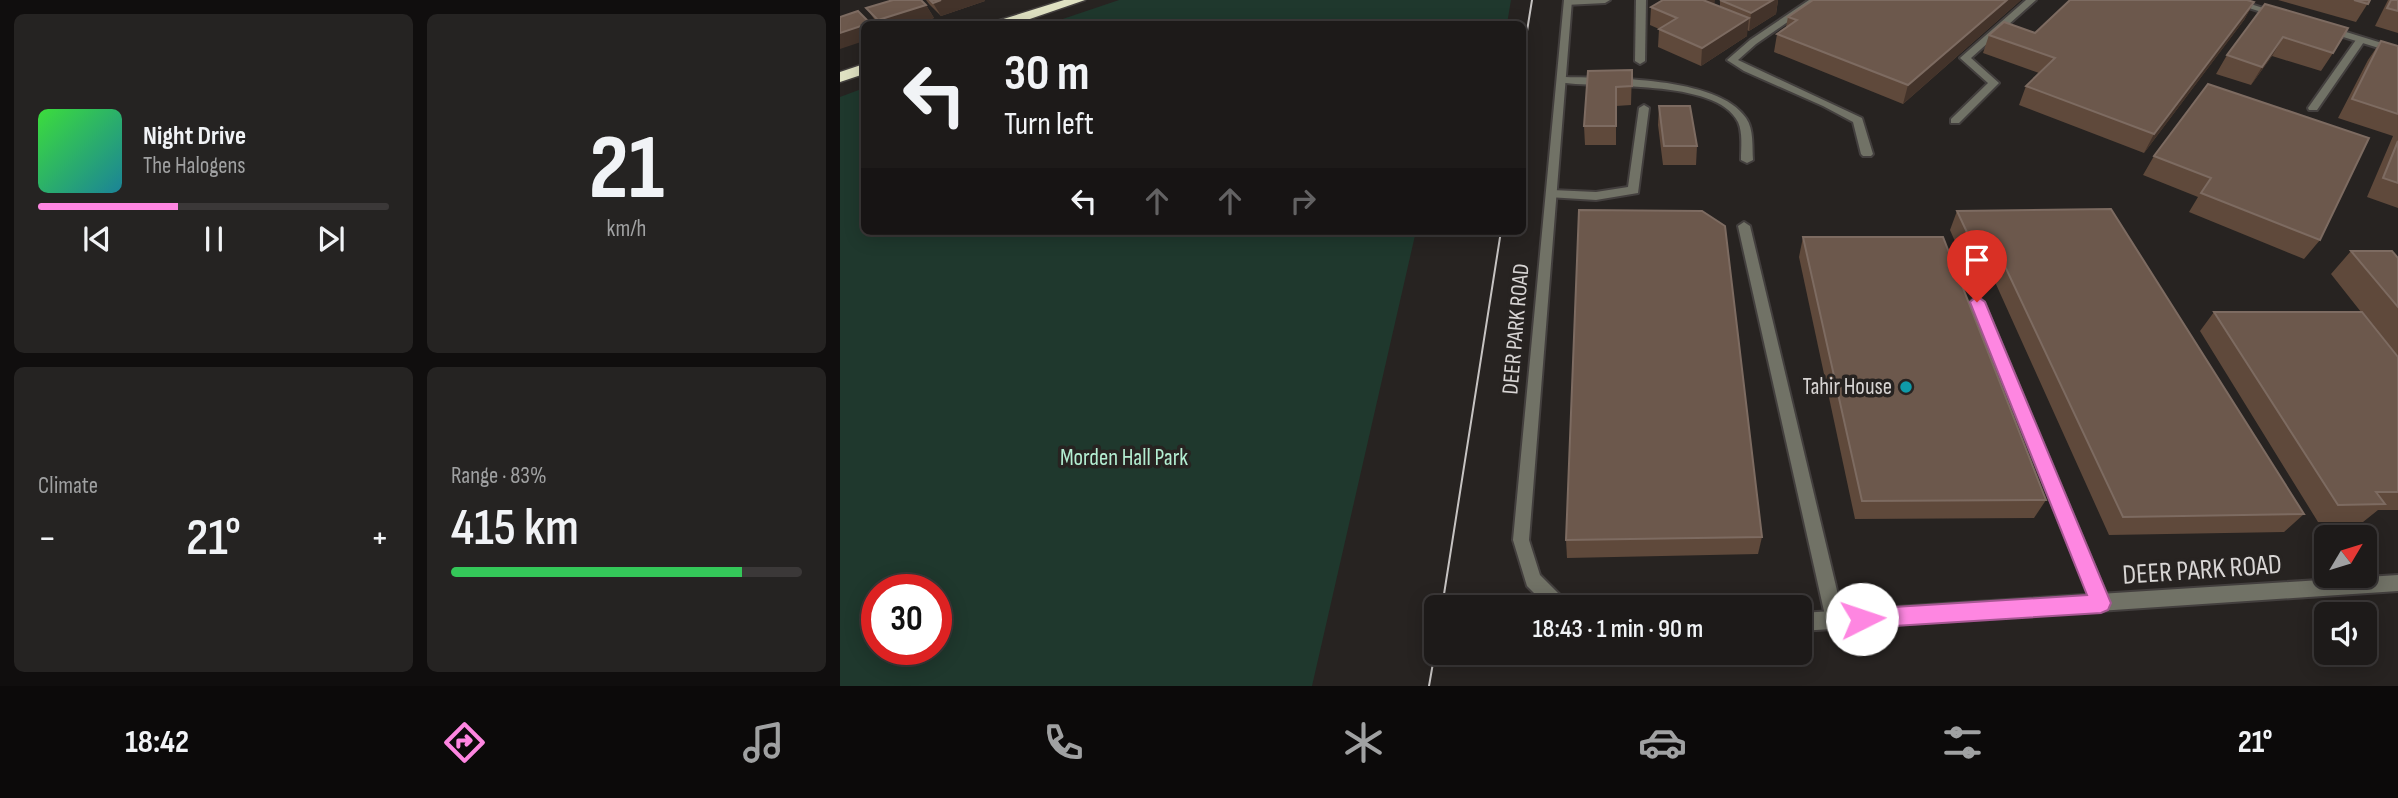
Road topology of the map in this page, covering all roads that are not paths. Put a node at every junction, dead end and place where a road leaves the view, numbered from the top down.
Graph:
1 (1078, 0) edge
2 (1605, 0) edge
3 (1641, 0) edge
4 (1815, 0) edge
5 (2031, 0) edge
6 (2228, 0) edge
7 (1568, 1) edge
8 (2253, 3) edge
9 (2288, 18) edge
10 (1012, 21) edge
11 (2312, 25) edge
12 (2361, 39) junction
13 (2398, 51) edge
14 (1640, 61) dead end
15 (861, 70) edge
16 (840, 77) edge
17 (1561, 80) junction
18 (1644, 108) dead end
19 (2313, 108) dead end
20 (1955, 121) dead end
21 (1867, 154) dead end
22 (1747, 160) dead end
23 (1552, 194) junction
24 (1744, 226) dead end
25 (1977, 302) dead end
26 (2398, 583) edge
27 (1548, 595) edge
28 (2101, 603) junction
29 (1835, 620) junction
30 (1812, 621) edge

1 - 10 highway
2 - 7 street
3 - 14 street
4 - 21 street
5 - 20 street
6 - 8 street
7 - 17 street, DEER PARK ROAD
8 - 9 street
11 - 12 street
12 - 13 street
12 - 19 street
15 - 16 highway
17 - 22 street
17 - 23 street, DEER PARK ROAD
18 - 23 street
23 - 27 street, DEER PARK ROAD
24 - 29 street
25 - 28 street
26 - 28 street, DEER PARK ROAD
28 - 29 street, DEER PARK ROAD
29 - 30 street, DEER PARK ROAD

